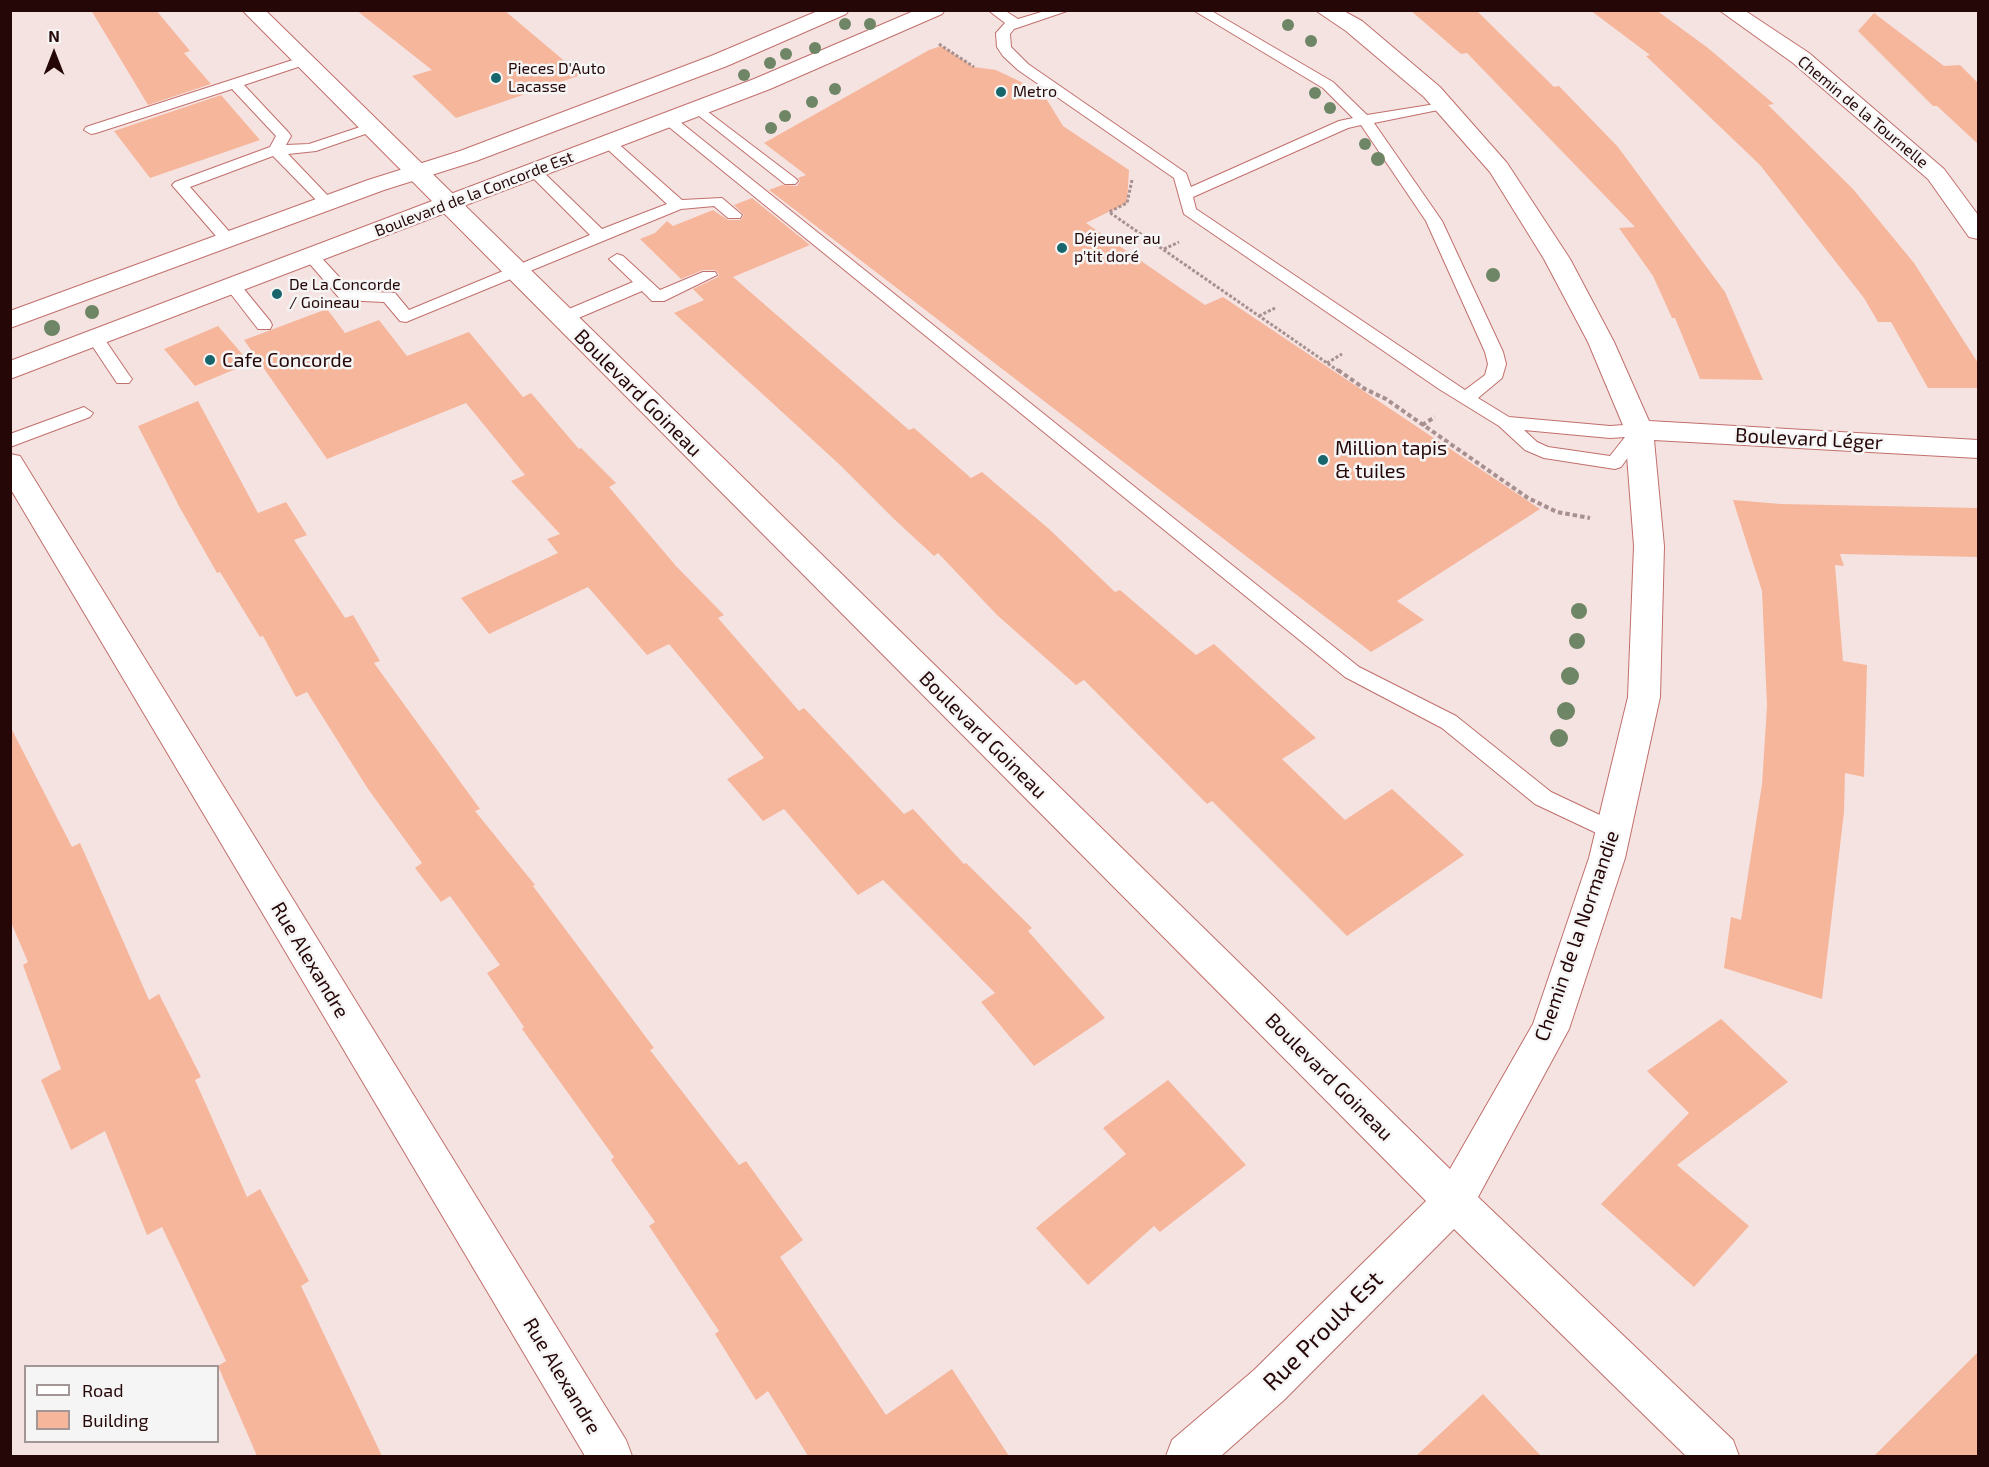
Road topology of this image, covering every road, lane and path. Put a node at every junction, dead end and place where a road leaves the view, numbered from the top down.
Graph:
1 (252, 10) edge
2 (839, 10) edge
3 (935, 10) edge
4 (994, 10) edge
5 (1064, 10) edge
6 (1199, 10) edge
7 (1325, 10) edge
8 (1729, 10) edge
9 (1015, 23) junction
10 (934, 41) dead end
11 (302, 61) junction
12 (974, 67) dead end
13 (235, 83) junction
14 (1443, 105) junction
15 (699, 109) junction
16 (1363, 119) junction
17 (669, 120) junction
18 (369, 128) junction
19 (91, 130) dead end
20 (609, 143) junction
21 (276, 150) junction
22 (1134, 170) dead end
23 (534, 171) junction
24 (415, 172) junction
25 (790, 181) dead end
26 (1185, 195) junction
27 (327, 203) junction
28 (449, 204) junction
29 (678, 205) junction
30 (734, 216) dead end
31 (1978, 232) edge
32 (600, 236) junction
33 (228, 240) junction
34 (311, 256) junction
35 (617, 259) dead end
36 (517, 271) junction
37 (709, 275) dead end
38 (643, 284) junction
39 (233, 286) junction
40 (563, 318) junction
41 (10, 320) edge
42 (264, 325) dead end
43 (95, 338) junction
44 (10, 371) edge
45 (123, 379) dead end
46 (1466, 398) junction
47 (84, 413) dead end
48 (1505, 422) junction
49 (1639, 430) junction
50 (10, 441) edge
51 (1978, 449) edge
52 (10, 463) edge
53 (1590, 519) dead end
54 (1613, 831) junction
55 (1454, 1201) junction
56 (610, 1456) edge
57 (1188, 1456) edge
58 (1717, 1456) edge

1 - 11 street, Boulevard Goineau
2 - 24 street, Boulevard de la Concorde Est
3 - 15 street, Boulevard de la Concorde Est
4 - 9 lane
5 - 9 lane
6 - 16 lane
7 - 14 street, Chemin de la Normandie
8 - 31 street, Chemin de la Tournelle
9 - 26 lane
10 - 12 path
11 - 13 lane
11 - 18 street, Boulevard Goineau
13 - 19 lane
13 - 21 lane
14 - 16 lane
14 - 49 street, Chemin de la Normandie
15 - 17 street, Boulevard de la Concorde Est
15 - 25 lane
16 - 26 lane
16 - 46 lane
17 - 20 street, Boulevard de la Concorde Est
17 - 54 lane
18 - 21 lane
18 - 24 street, Boulevard Goineau
20 - 23 street, Boulevard de la Concorde Est
20 - 29 lane
21 - 27 lane
21 - 33 lane
22 - 53 path
23 - 28 street, Boulevard de la Concorde Est
23 - 32 lane
24 - 27 street, Boulevard de la Concorde Est
24 - 28 street, Boulevard Goineau
26 - 46 lane
27 - 33 street, Boulevard de la Concorde Est
28 - 34 street, Boulevard de la Concorde Est
28 - 36 street, Boulevard Goineau
29 - 30 lane
29 - 32 lane
32 - 36 lane
33 - 41 street, Boulevard de la Concorde Est
34 - 36 lane
34 - 39 street, Boulevard de la Concorde Est
35 - 38 lane
36 - 40 street, Boulevard Goineau
37 - 38 lane
38 - 40 lane
39 - 42 lane
39 - 43 street, Boulevard de la Concorde Est
40 - 55 street, Boulevard Goineau
43 - 44 street, Boulevard de la Concorde Est
43 - 45 lane
46 - 48 lane
47 - 50 lane
48 - 49 lane
48 - 49 lane
49 - 51 street, Boulevard Léger
49 - 54 street, Chemin de la Normandie
52 - 56 street, Rue Alexandre
54 - 55 street, Chemin de la Normandie
55 - 57 street, Rue Proulx Est
55 - 58 street, Boulevard Goineau

